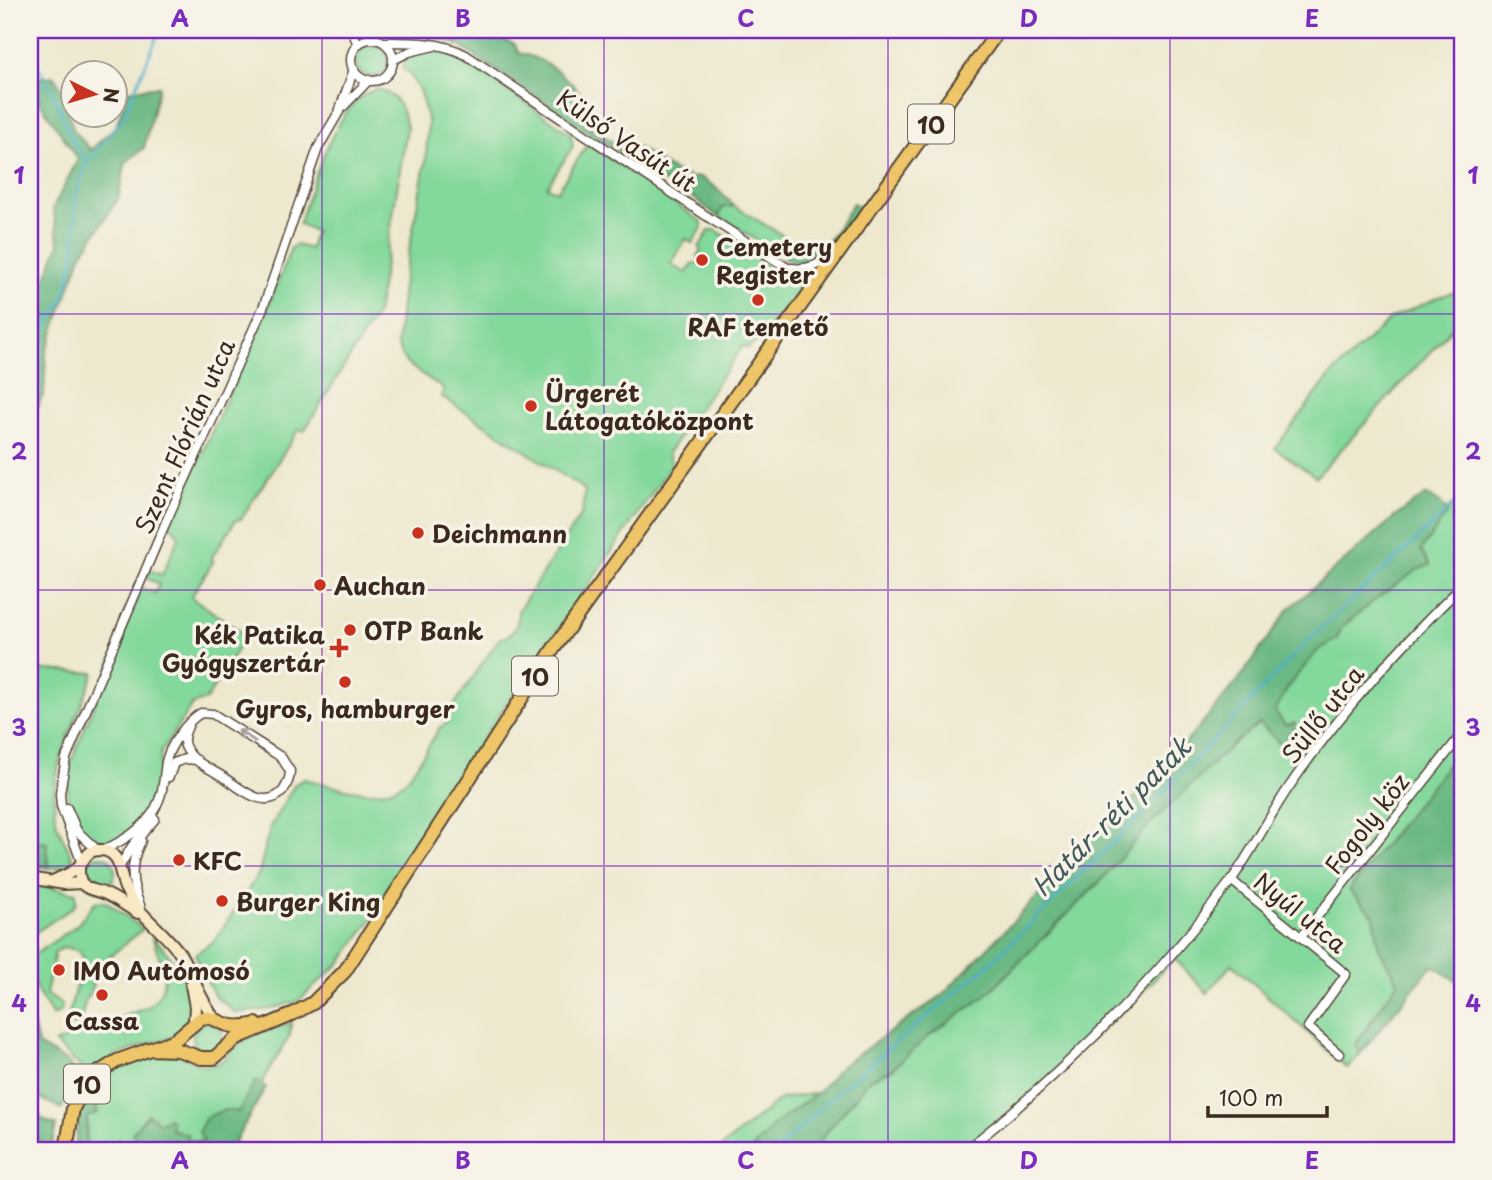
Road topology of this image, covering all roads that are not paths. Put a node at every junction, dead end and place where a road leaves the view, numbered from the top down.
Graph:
1 (352, 30) edge
2 (368, 30) edge
3 (999, 30) edge
4 (380, 41) junction
5 (358, 45) junction
6 (444, 45) junction
7 (393, 60) junction
8 (354, 69) junction
9 (369, 80) junction
10 (340, 110) junction
11 (846, 241) junction
12 (789, 268) junction
13 (814, 285) junction
14 (1462, 586) edge
15 (188, 724) junction
16 (1462, 734) edge
17 (197, 760) junction
18 (62, 777) junction
19 (147, 828) junction
20 (100, 850) junction
21 (80, 864) junction
22 (120, 870) junction
23 (30, 878) edge
24 (1231, 880) junction
25 (52, 881) junction
26 (81, 883) junction
27 (103, 892) junction
28 (146, 919) junction
29 (1301, 937) junction
30 (188, 969) junction
31 (219, 1021) junction
32 (278, 1021) junction
33 (191, 1026) junction
34 (227, 1045) junction
35 (148, 1049) junction
36 (1339, 1054) dead end
37 (196, 1055) junction
38 (66, 1150) edge
39 (966, 1150) edge

1 - 5 street
2 - 4 street
3 - 11 main road, 10
4 - 5 street
4 - 6 street, Külső Vasút út
4 - 7 street
5 - 8 street
6 - 7 street
6 - 12 street, Külső Vasút út
7 - 9 street
8 - 9 street
8 - 10 street, Szent Flórián utca
9 - 10 street, Szent Flórián utca
10 - 18 street, Szent Flórián utca
11 - 12 street
11 - 13 main road, 10
12 - 13 street, Külső Vasút út
13 - 32 main road, 10
14 - 24 street, Süllő utca
15 - 17 street
17 -> 15 street
15 - 20 street
16 - 29 street, Fogoly köz
17 - 19 street
18 - 20 street, Szent Flórián utca
18 - 21 street, Szent Flórián utca
19 - 22 street
19 - 28 street
20 - 21 street
20 - 22 street
21 - 25 street
21 - 26 street
22 - 27 street
22 - 28 street
23 - 25 street
24 - 29 street, Nyúl utca
24 - 39 street, Süllő utca
25 - 26 street
26 - 27 street
27 - 28 street
28 - 30 street
29 - 36 street, Nyúl utca
30 - 31 street
30 - 33 street
31 - 32 main road, 10
31 - 33 main road, 10
31 - 34 main road
32 - 34 main road, 10
33 - 35 main road, 10
33 - 37 main road
34 - 37 main road, 10
35 - 37 main road, 10
35 - 38 main road, 10

